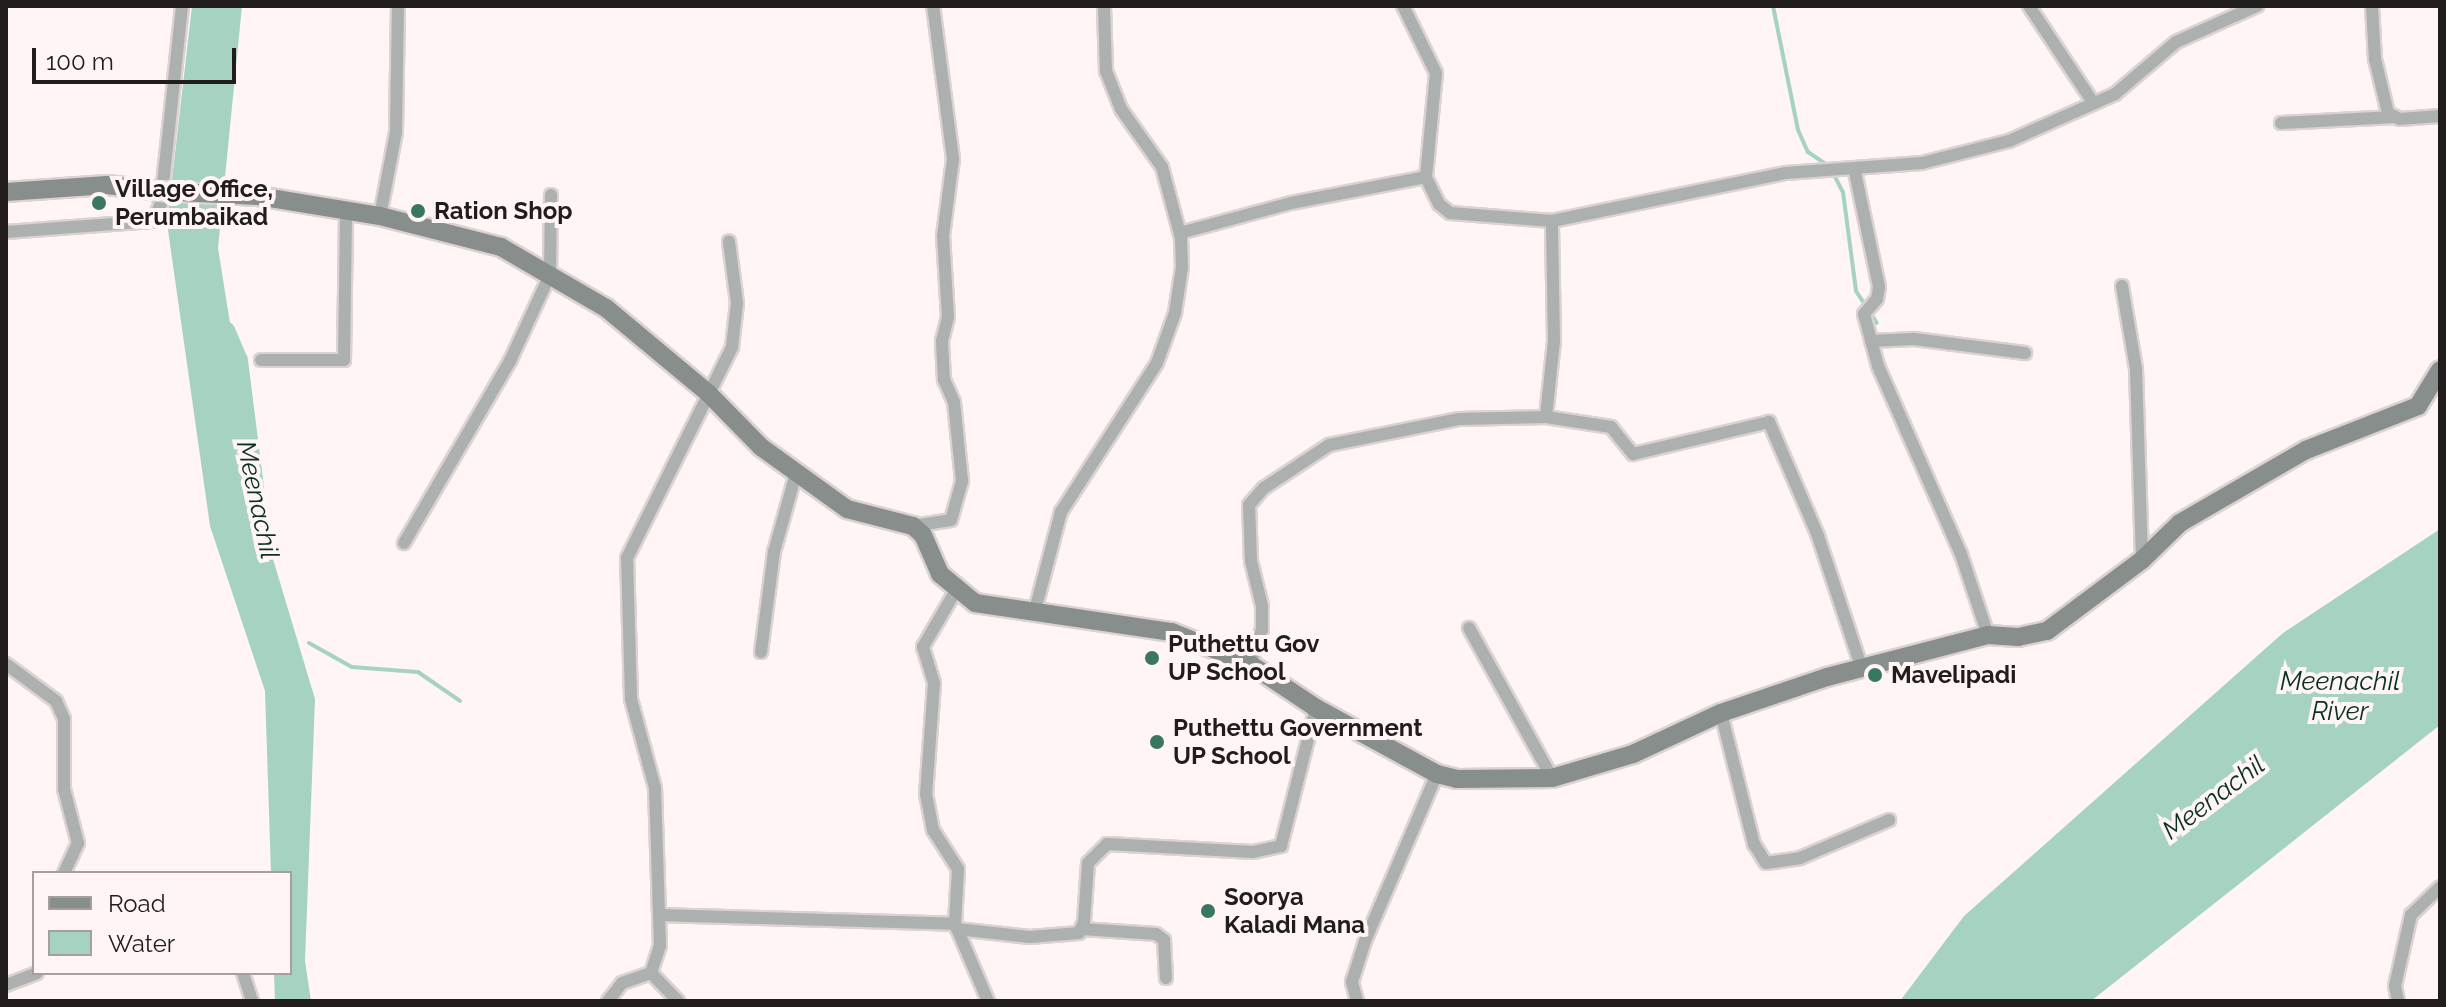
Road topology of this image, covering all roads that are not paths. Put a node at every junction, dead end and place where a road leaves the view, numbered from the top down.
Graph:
1 (182, 6) edge
2 (398, 6) edge
3 (933, 6) edge
4 (1104, 6) edge
5 (1403, 6) edge
6 (2029, 6) edge
7 (2257, 6) edge
8 (2372, 6) edge
9 (2092, 101) junction
10 (2440, 116) edge
11 (2395, 117) junction
12 (2281, 123) dead end
13 (1855, 172) junction
14 (1426, 177) junction
15 (6, 192) edge
16 (551, 195) dead end
17 (346, 211) junction
18 (380, 216) junction
19 (1552, 221) junction
20 (6, 232) edge
21 (1180, 233) junction
22 (729, 242) dead end
23 (550, 275) junction
24 (2122, 286) dead end
25 (1871, 341) junction
26 (2025, 353) dead end
27 (261, 360) dead end
28 (2440, 370) edge
29 (708, 393) junction
30 (1546, 417) junction
31 (796, 473) junction
32 (913, 526) junction
33 (404, 543) dead end
34 (2142, 560) junction
35 (955, 592) junction
36 (1034, 614) junction
37 (1469, 628) dead end
38 (1988, 635) junction
39 (761, 652) dead end
40 (6, 664) edge
41 (1250, 664) junction
42 (1862, 669) junction
43 (1316, 708) junction
44 (1721, 713) junction
45 (1437, 774) junction
46 (1552, 778) junction
47 (1889, 820) dead end
48 (65, 871) edge
49 (2440, 887) edge
50 (659, 915) junction
51 (956, 926) junction
52 (1082, 929) junction
53 (651, 973) junction
54 (32, 975) edge
55 (244, 975) edge
56 (1166, 978) dead end
57 (6, 985) edge
58 (252, 1001) edge
59 (608, 1001) edge
60 (678, 1001) edge
61 (988, 1001) edge
62 (1357, 1001) edge
63 (2398, 1001) edge

1 - 20 street
2 - 18 street
3 - 32 street
4 - 21 street
5 - 14 street
6 - 9 street
7 - 9 street
8 - 11 street
9 - 13 street
10 - 11 street
11 - 12 street
13 - 19 street
13 - 25 street
14 - 19 street
14 - 21 street
15 - 17 main road, bridge
16 - 23 street
17 - 18 main road
17 - 27 street
18 - 23 main road
19 - 30 street
21 - 36 street
22 - 29 street
23 - 29 main road
23 - 33 street
24 - 34 street
25 - 26 street
25 - 38 street
28 - 34 main road
29 - 31 main road
29 - 50 street
30 - 41 street
30 - 42 street
31 - 32 main road
31 - 39 street
32 - 35 main road
34 - 38 main road
35 - 36 main road
35 - 51 street
36 - 41 main road
37 - 46 street
38 - 42 main road
40 - 48 street
41 - 43 main road
42 - 44 main road
43 - 45 main road
43 - 52 street
44 - 46 main road
44 - 47 street
45 - 46 main road
45 - 62 street
49 - 63 street
50 - 51 street
50 - 53 street
51 - 52 street
51 - 61 street
52 - 56 street
53 - 59 street
53 - 60 street
54 - 57 street
55 - 58 street

